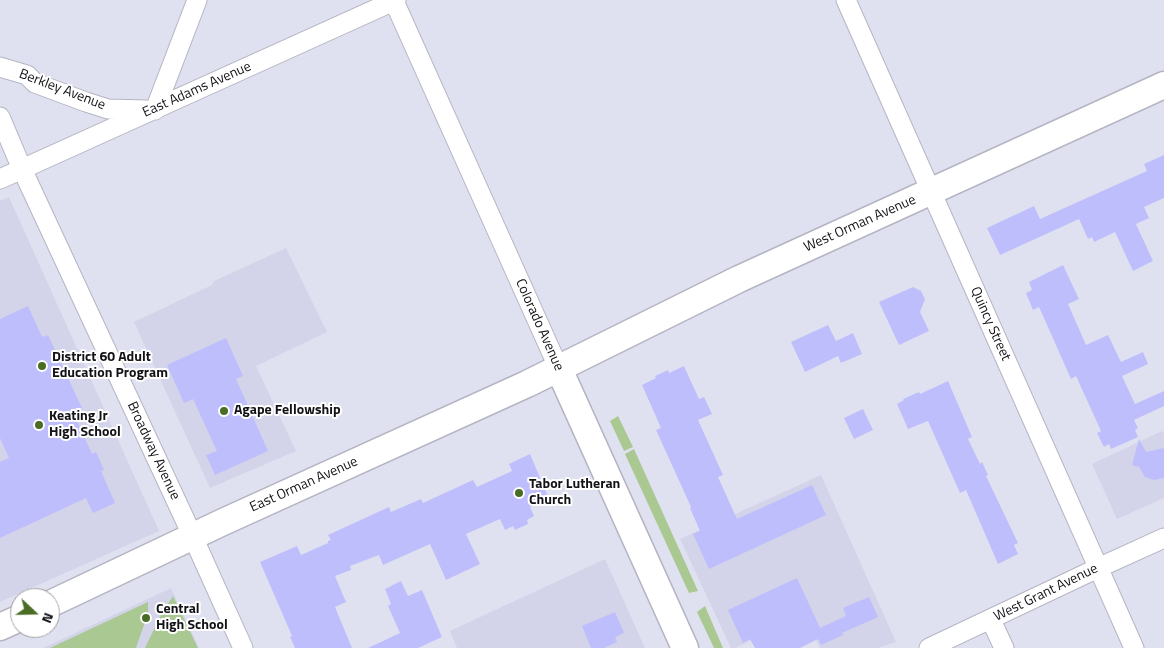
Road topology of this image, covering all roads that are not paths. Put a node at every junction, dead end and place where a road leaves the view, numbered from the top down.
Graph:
1 (197, 0) edge
2 (395, 0) edge
3 (846, 0) edge
4 (0, 67) edge
5 (1164, 86) edge
6 (155, 110) junction
7 (0, 118) edge
8 (22, 168) junction
9 (0, 179) edge
10 (931, 192) junction
11 (559, 369) junction
12 (193, 537) junction
13 (1164, 538) edge
14 (1098, 568) junction
15 (60, 599) edge
16 (991, 620) junction
17 (243, 648) edge
18 (684, 648) edge
19 (929, 648) edge
20 (1004, 648) edge
21 (1134, 648) edge

1 - 6 street
2 - 6 street, East Adams Avenue
2 - 11 street, Colorado Avenue
3 - 10 street, Quincy Street
4 - 6 street, Berkley Avenue
5 - 10 street, West Orman Avenue
6 - 8 street, East Adams Avenue
7 - 8 street, Broadway Avenue
8 - 9 street, East Adams Avenue
8 - 12 street, Broadway Avenue
10 - 11 street, West Orman Avenue
10 - 14 street, Quincy Street
11 - 12 street, East Orman Avenue
11 - 18 street, Colorado Avenue
12 - 15 street, East Orman Avenue
12 - 17 street, Broadway Avenue
13 - 14 street, West Grant Avenue
14 - 16 street, West Grant Avenue
14 - 21 street, Quincy Street
16 - 19 street, West Grant Avenue
16 - 20 street

